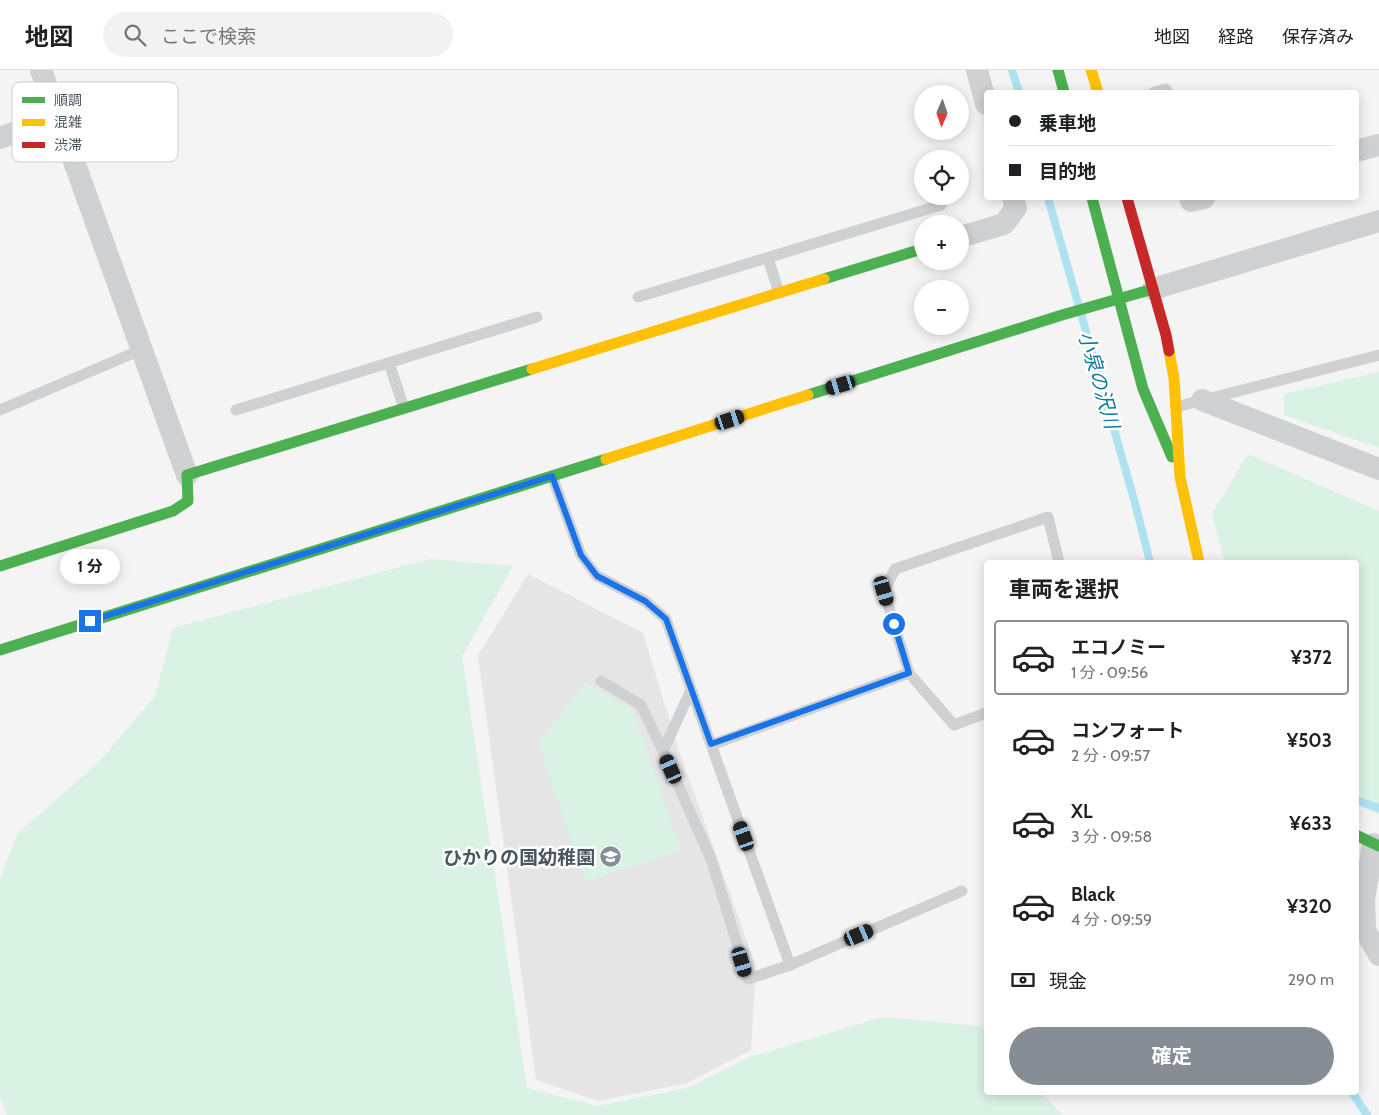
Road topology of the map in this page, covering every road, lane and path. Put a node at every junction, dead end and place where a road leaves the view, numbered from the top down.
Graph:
1 (41, 70) edge
2 (977, 70) edge
3 (1058, 70) edge
4 (1091, 70) edge
5 (45, 82) edge
6 (1063, 90) edge
7 (1097, 90) edge
8 (984, 96) edge
9 (12, 133) edge
10 (0, 138) edge
11 (1379, 145) edge
12 (1359, 151) edge
13 (75, 162) edge
14 (1014, 200) edge
15 (1093, 200) edge
16 (1128, 200) edge
17 (942, 205) dead end
18 (1379, 221) edge
19 (969, 234) edge
20 (914, 251) edge
21 (768, 258) junction
22 (1153, 289) junction
23 (779, 293) junction
24 (638, 297) dead end
25 (1118, 299) junction
26 (537, 317) dead end
27 (143, 349) junction
28 (1379, 355) edge
29 (389, 363) junction
30 (1202, 400) junction
31 (1176, 407) junction
32 (404, 408) junction
33 (0, 410) edge
34 (236, 410) dead end
35 (1379, 468) edge
36 (187, 475) junction
37 (552, 476) junction
38 (1180, 477) junction
39 (1059, 560) edge
40 (1199, 560) edge
41 (0, 566) edge
42 (0, 650) edge
43 (909, 673) junction
44 (601, 682) dead end
45 (691, 690) junction
46 (984, 714) edge
47 (711, 744) junction
48 (663, 751) junction
49 (1369, 842) edge
50 (962, 891) dead end
51 (1379, 955) edge
52 (790, 965) junction

1 - 5 street
2 - 8 street
3 - 6 street
4 - 7 street
9 - 10 street
11 - 12 street
13 - 27 street
14 - 19 street
15 - 25 street
16 - 22 street
17 - 21 lane
18 - 22 street
20 - 23 street
21 - 23 lane
21 - 24 lane
22 - 25 street
22 - 31 street
23 - 32 street
25 - 37 street
25 - 38 street
26 - 29 lane
27 - 33 lane
27 - 36 street
28 - 30 lane
29 - 32 lane
29 - 34 lane
30 - 31 lane
30 - 35 street
31 - 38 street
32 - 36 street
36 - 41 street
37 - 42 street
37 - 45 lane
38 - 40 street
39 - 43 lane
43 - 46 lane
43 - 47 lane
44 - 48 lane
45 - 47 lane
45 - 48 lane
47 - 52 lane
48 - 52 lane
49 - 51 street
50 - 52 lane

